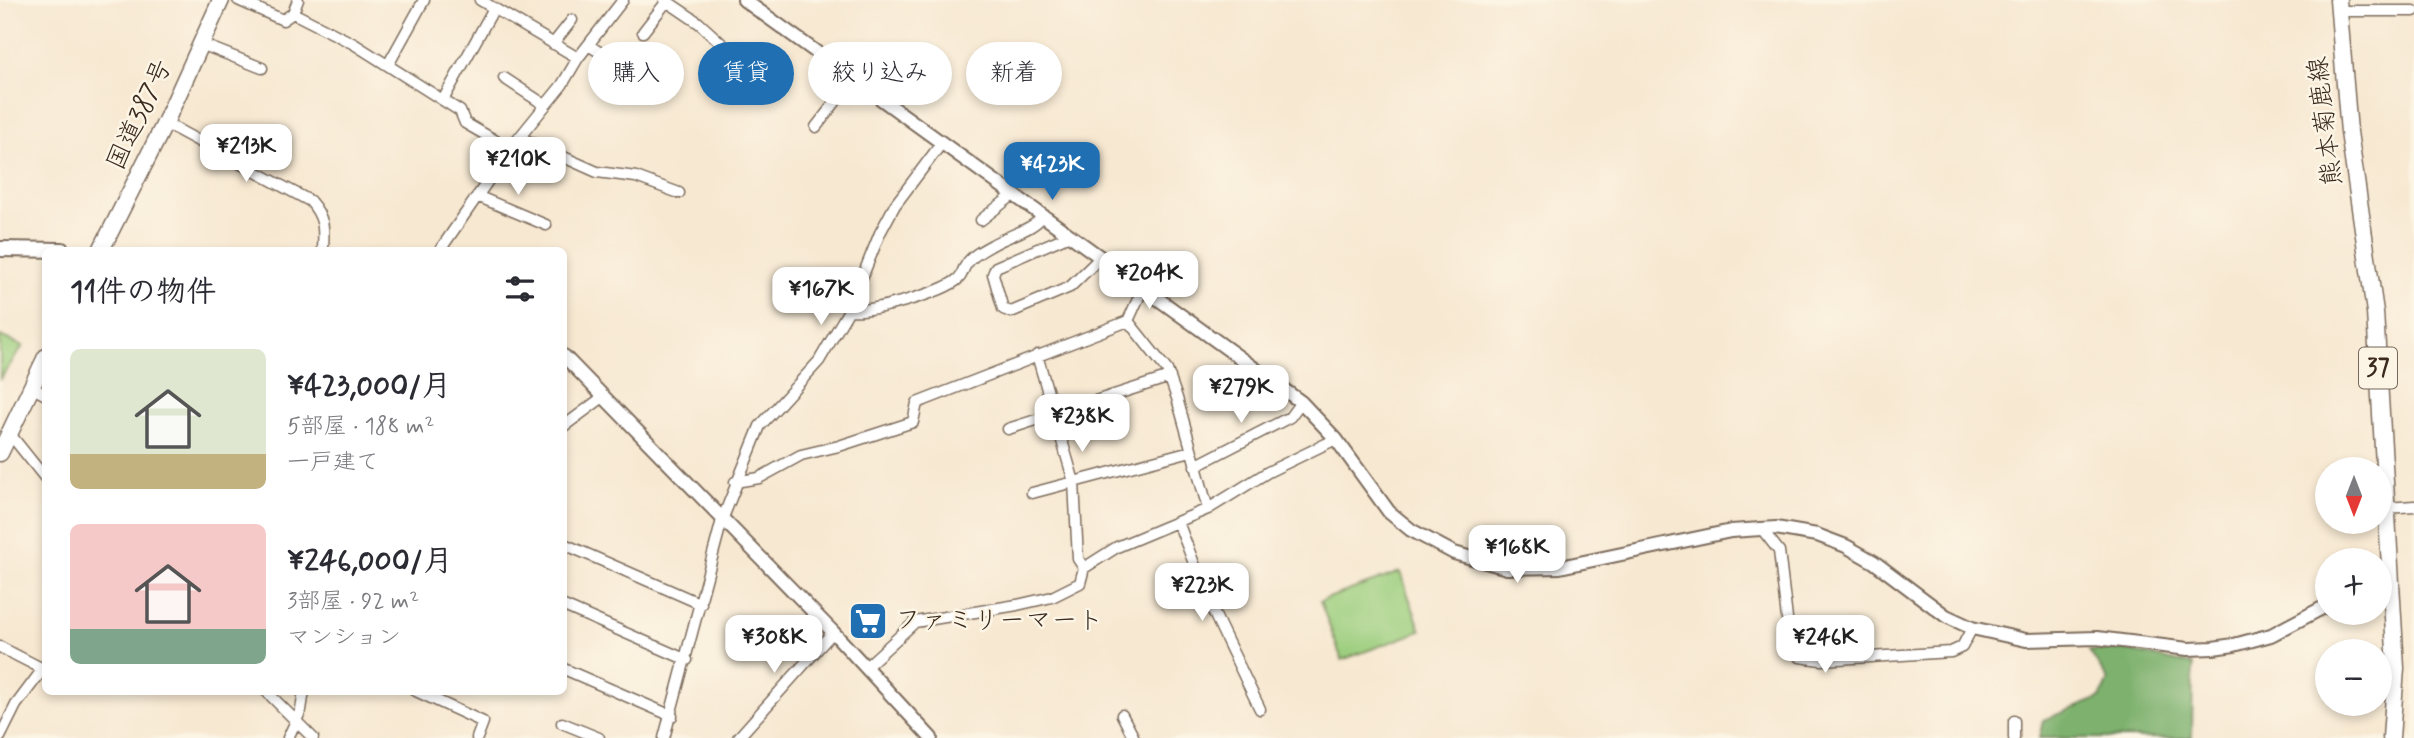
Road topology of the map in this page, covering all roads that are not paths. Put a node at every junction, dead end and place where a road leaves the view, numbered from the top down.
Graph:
1 (221, 0) edge
2 (237, 0) edge
3 (298, 0) edge
4 (424, 0) edge
5 (480, 0) edge
6 (623, 0) edge
7 (666, 0) edge
8 (744, 0) edge
9 (2338, 5) edge
10 (494, 8) junction
11 (2414, 11) edge
12 (293, 13) junction
13 (572, 20) dead end
14 (643, 32) dead end
15 (590, 42) edge
16 (719, 42) edge
17 (201, 44) junction
18 (553, 44) junction
19 (588, 45) edge
20 (808, 46) edge
21 (578, 58) junction
22 (388, 65) junction
23 (262, 68) dead end
24 (504, 78) dead end
25 (443, 100) junction
26 (545, 105) junction
27 (833, 105) edge
28 (889, 105) edge
29 (165, 123) junction
30 (816, 127) dead end
31 (519, 137) junction
32 (942, 144) junction
33 (510, 149) junction
34 (679, 193) dead end
35 (1013, 194) junction
36 (478, 196) junction
37 (1043, 216) junction
38 (981, 220) dead end
39 (546, 226) dead end
40 (1070, 235) junction
41 (103, 247) edge
42 (323, 247) edge
43 (442, 247) edge
44 (0, 249) edge
45 (42, 250) edge
46 (1101, 257) junction
47 (1143, 288) junction
48 (849, 310) junction
49 (1128, 321) junction
50 (1037, 355) junction
51 (567, 359) edge
52 (42, 365) edge
53 (1170, 377) junction
54 (30, 387) junction
55 (42, 393) edge
56 (603, 397) junction
57 (1301, 402) junction
58 (1055, 415) junction
59 (567, 424) edge
60 (1008, 429) dead end
61 (10, 434) junction
62 (1336, 439) junction
63 (1191, 451) junction
64 (0, 453) edge
65 (2384, 457) edge
66 (1195, 466) junction
67 (42, 474) edge
68 (736, 482) junction
69 (1074, 482) junction
70 (1032, 493) dead end
71 (2414, 506) edge
72 (2392, 508) edge
73 (1208, 509) junction
74 (723, 520) junction
75 (1178, 522) junction
76 (1761, 528) junction
77 (567, 545) edge
78 (1084, 568) junction
79 (701, 604) junction
80 (567, 607) edge
81 (2315, 612) edge
82 (2391, 625) edge
83 (1972, 628) junction
84 (833, 632) junction
85 (0, 647) edge
86 (687, 660) junction
87 (42, 666) edge
88 (866, 667) junction
89 (42, 670) edge
90 (567, 670) edge
91 (270, 695) edge
92 (303, 695) edge
93 (425, 695) edge
94 (1260, 709) dead end
95 (1122, 715) dead end
96 (672, 716) junction
97 (296, 721) junction
98 (2014, 721) dead end
99 (562, 723) dead end
100 (925, 736) edge
101 (0, 737) edge
102 (288, 738) edge
103 (313, 738) edge
104 (477, 738) edge
105 (598, 738) edge
106 (664, 738) edge
107 (738, 738) edge
108 (1134, 738) edge
109 (2014, 738) edge
110 (2391, 738) edge

1 - 17 main road, 国道387号
2 - 12 street
3 - 12 street
4 - 22 street
5 - 10 street
6 - 15 street
7 - 14 street
7 - 16 street
8 - 20 street
9 - 11 street
9 - 65 main road, 熊本菊鹿線 / 37
10 - 18 street
10 - 25 street
12 - 22 street
13 - 18 street
17 - 23 street
17 - 29 main road, 国道387号
18 - 21 street
19 - 21 street
21 - 26 street
22 - 25 street
24 - 26 street
25 - 33 street
26 - 31 street
27 - 30 street
28 - 32 street
29 - 41 main road, 国道387号
29 - 42 street
31 - 33 street
31 - 34 street
32 - 35 street
32 - 48 street
33 - 36 street
35 - 37 street
35 - 38 street
36 - 39 street
36 - 43 street
37 - 40 street
37 - 48 street
40 - 46 street
40 - 46 street
44 - 45 main road
46 - 47 street
47 - 49 street
47 - 57 street
48 - 68 street
49 - 50 street
49 - 53 street
50 - 58 street
50 - 68 street
51 - 56 street
52 - 54 main road
53 - 58 street
53 - 63 street
54 - 55 street
54 - 61 main road
56 - 59 street
56 - 74 street
57 - 62 street
57 - 66 street
58 - 60 street
58 - 69 street
61 - 64 main road
61 - 67 street
62 - 73 street
62 - 76 street
63 - 66 street
63 - 69 street
66 - 73 street
68 - 74 street
69 - 70 street
69 - 78 street
71 - 72 street
73 - 75 street
74 - 79 street
74 - 84 street
75 - 78 street
75 - 94 street
76 - 83 street
76 - 83 street
77 - 79 street
78 - 88 street
79 - 86 street
80 - 86 street
81 - 83 street
82 - 110 main road, 熊本菊鹿線 / 37
84 - 88 street
84 - 107 street
85 - 87 street
86 - 96 street
88 - 100 street
89 - 101 street
90 - 96 street
91 - 97 street
92 - 97 street
93 - 104 street
95 - 108 street
96 - 106 street
97 - 102 street
97 - 103 street
98 - 109 street
99 - 105 street

